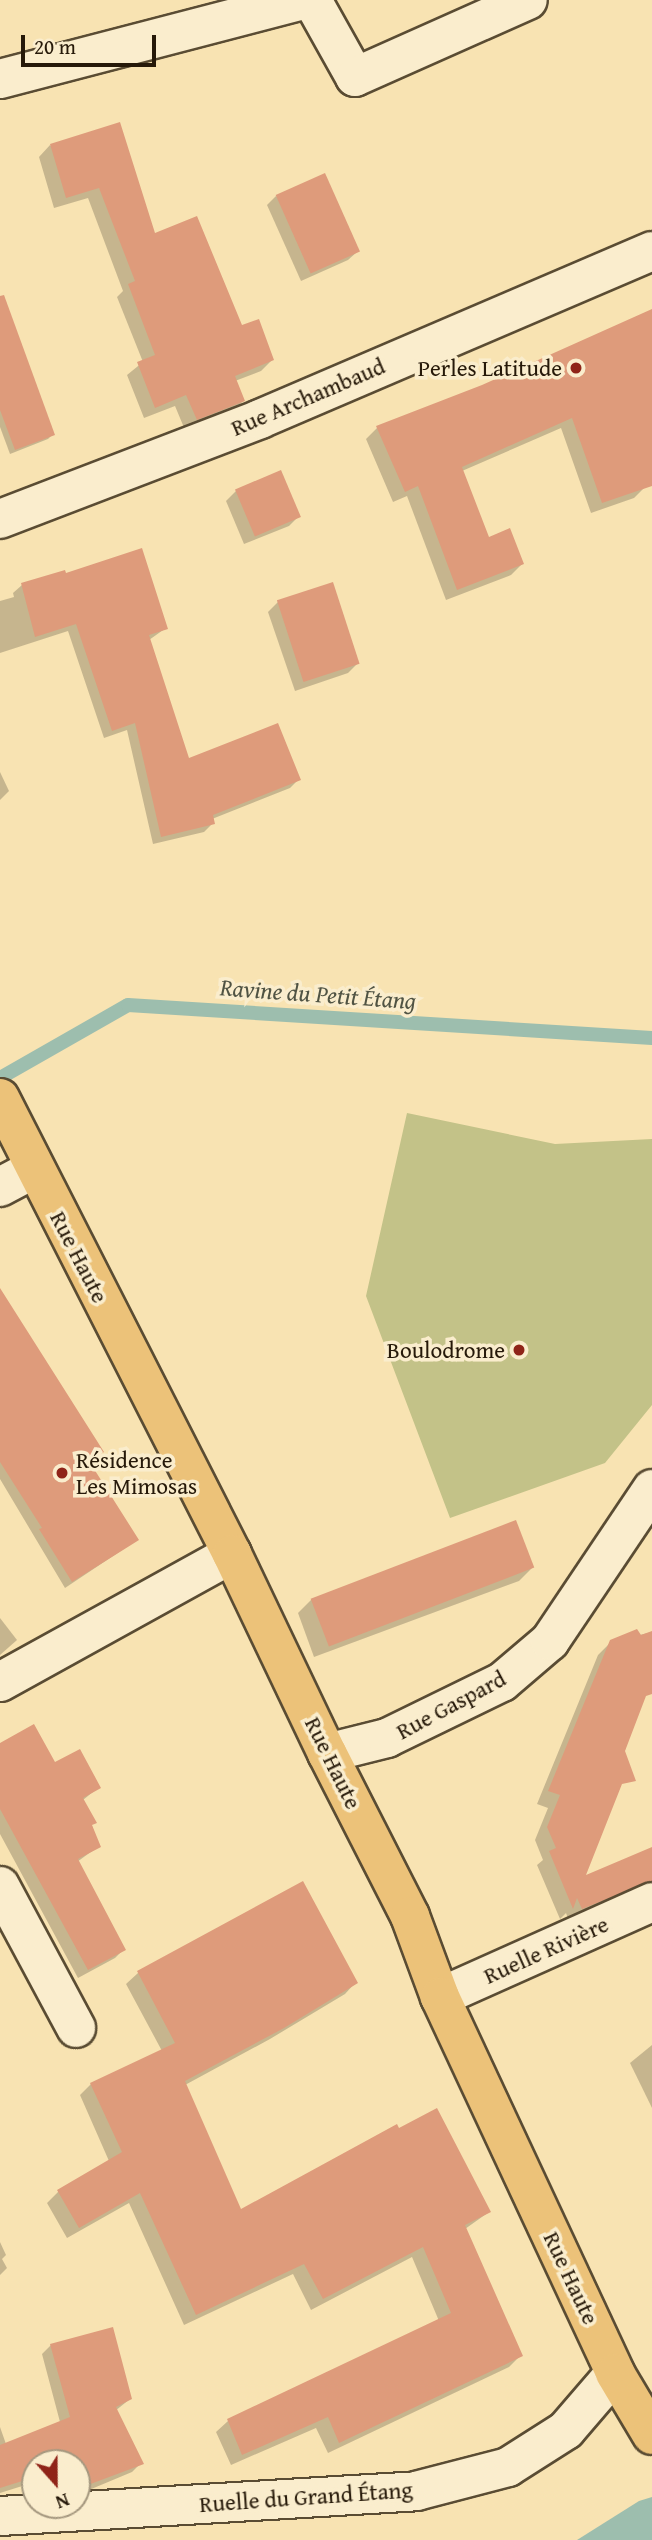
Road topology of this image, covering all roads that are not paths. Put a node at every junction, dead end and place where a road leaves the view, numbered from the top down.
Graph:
1 (304, 0) edge
2 (312, 0) edge
3 (528, 0) edge
4 (0, 79) edge
5 (652, 251) edge
6 (0, 519) edge
7 (0, 1098) edge
8 (26, 1153) junction
9 (0, 1187) edge
10 (652, 1489) edge
11 (232, 1554) junction
12 (0, 1682) edge
13 (327, 1753) junction
14 (0, 1886) edge
15 (652, 1902) edge
16 (440, 1997) junction
17 (76, 2028) dead end
18 (615, 2373) junction
19 (652, 2435) edge
20 (0, 2516) edge

1 - 4 street
2 - 3 street
5 - 6 street, Rue Archambaud
7 - 8 main road, Rue Haute
8 - 9 street
8 - 11 main road, Rue Haute
10 - 13 street, Rue Gaspard
11 - 12 street
11 - 13 main road, Rue Haute
13 - 16 main road, Rue Haute
14 - 17 street
15 - 16 street, Ruelle Rivière
16 - 18 main road, Rue Haute
18 - 19 main road, Rue Haute
18 - 20 street, Ruelle du Grand Étang

